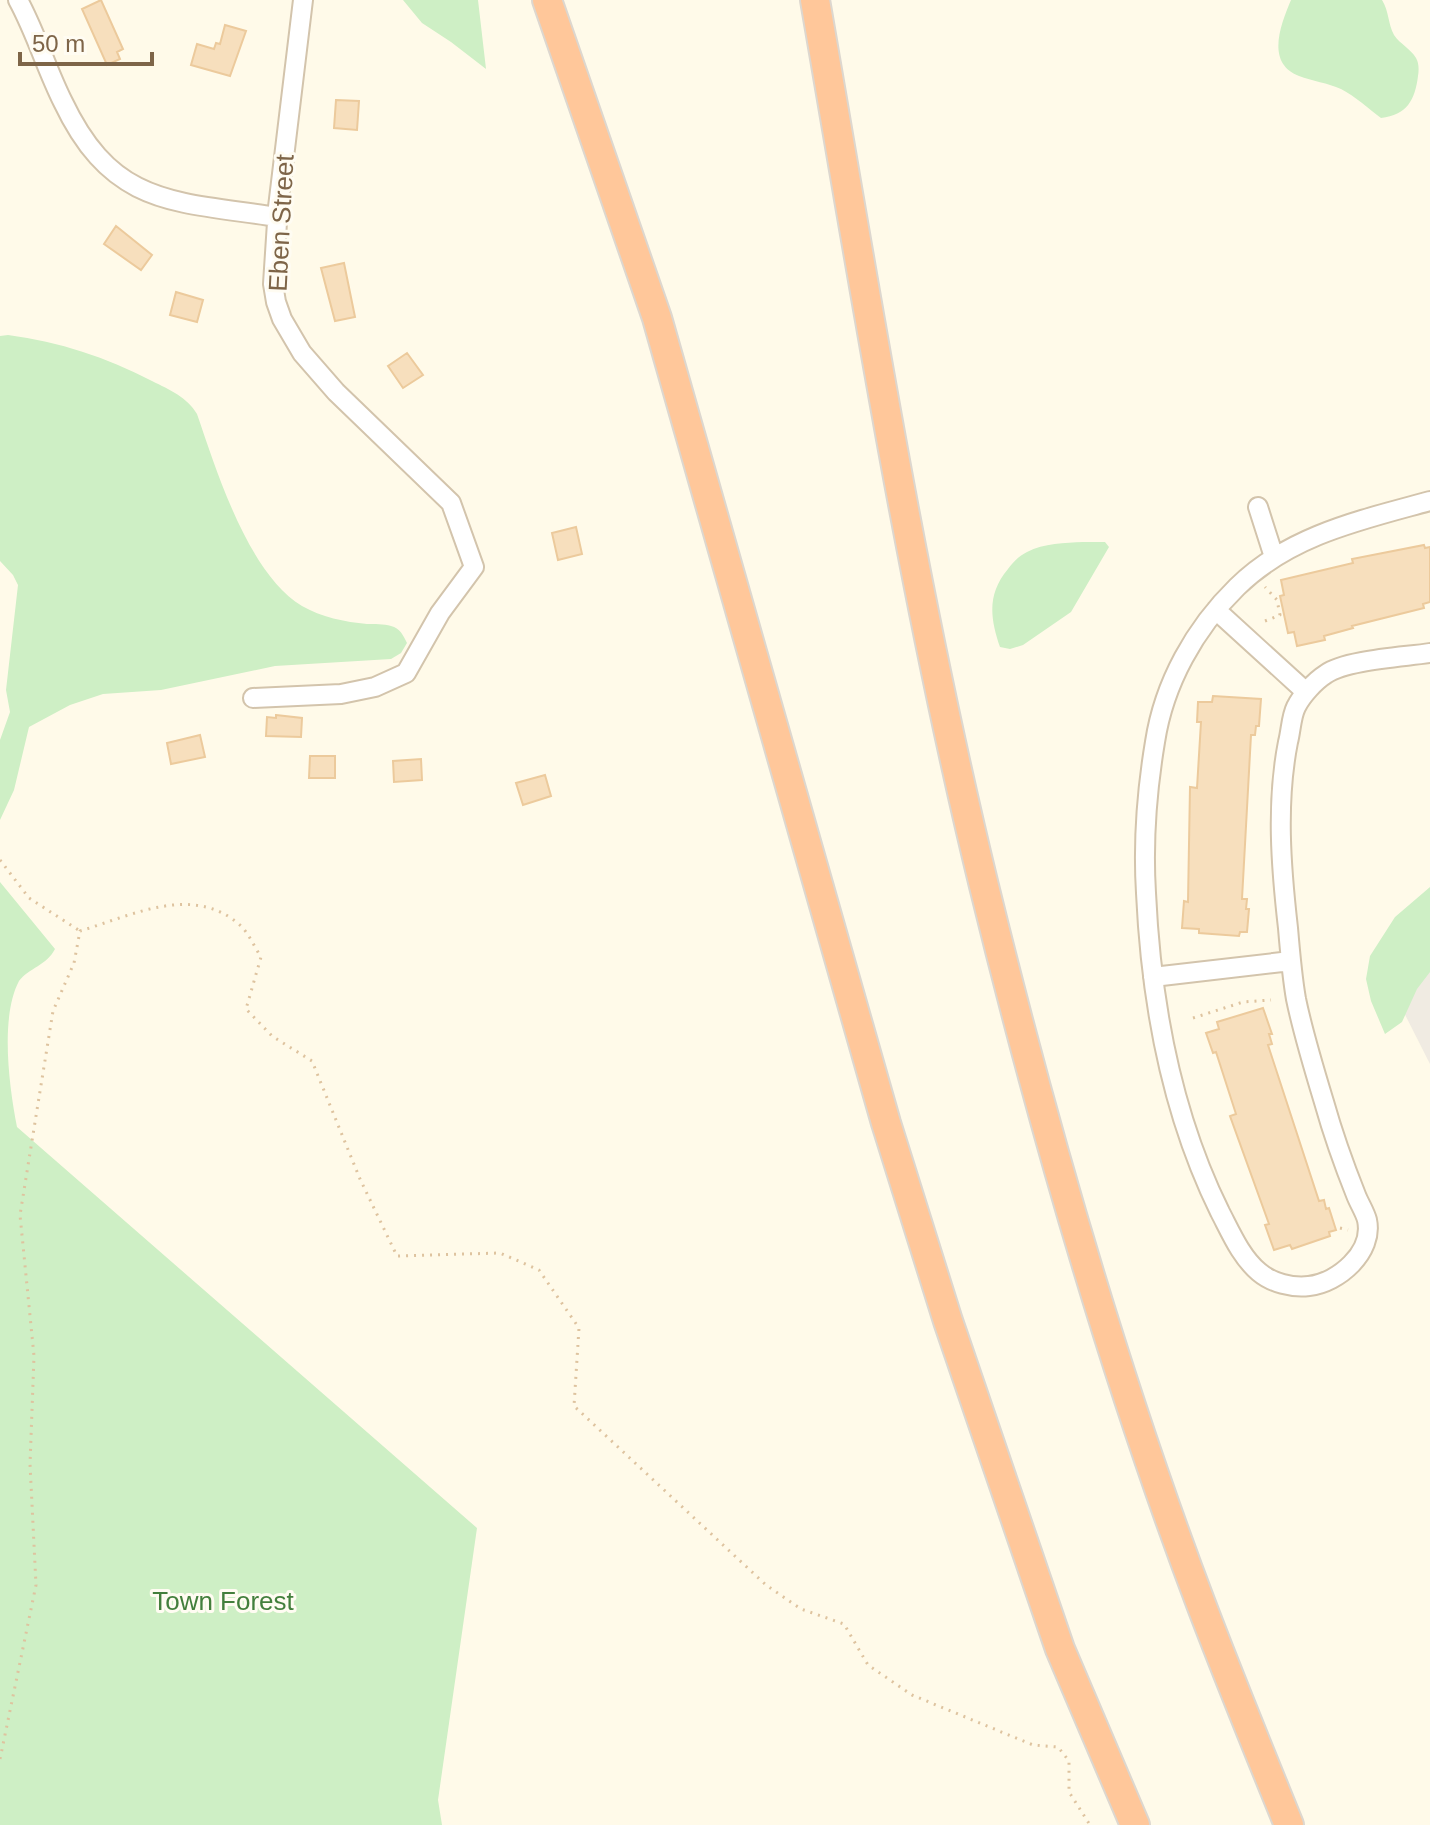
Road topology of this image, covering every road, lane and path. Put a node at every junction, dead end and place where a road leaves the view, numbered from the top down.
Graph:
1 (18, 0) edge
2 (303, 0) edge
3 (547, 0) edge
4 (815, 0) edge
5 (277, 217) junction
6 (1430, 501) edge
7 (1258, 507) dead end
8 (1274, 557) junction
9 (1260, 581) dead end
10 (1216, 610) junction
11 (1265, 621) dead end
12 (1430, 653) edge
13 (1306, 692) junction
14 (253, 698) dead end
15 (0, 860) edge
16 (80, 931) junction
17 (1291, 961) junction
18 (1153, 977) junction
19 (1271, 1000) dead end
20 (1193, 1018) dead end
21 (1340, 1228) dead end
22 (1356, 1232) dead end
23 (0, 1759) edge
24 (1090, 1825) edge
25 (1135, 1825) edge
26 (1289, 1825) edge

1 - 5 street
2 - 5 street, Eben Street
3 - 25 highway
4 - 26 highway
5 - 14 street, Eben Street
6 - 8 street
7 - 8 street
8 - 10 street
9 - 11 path
10 - 13 street
10 - 18 street
12 - 13 street
13 - 17 street
15 - 16 path
16 - 23 path
16 - 24 path
17 - 18 street
17 - 18 street
19 - 20 path
21 - 22 path

